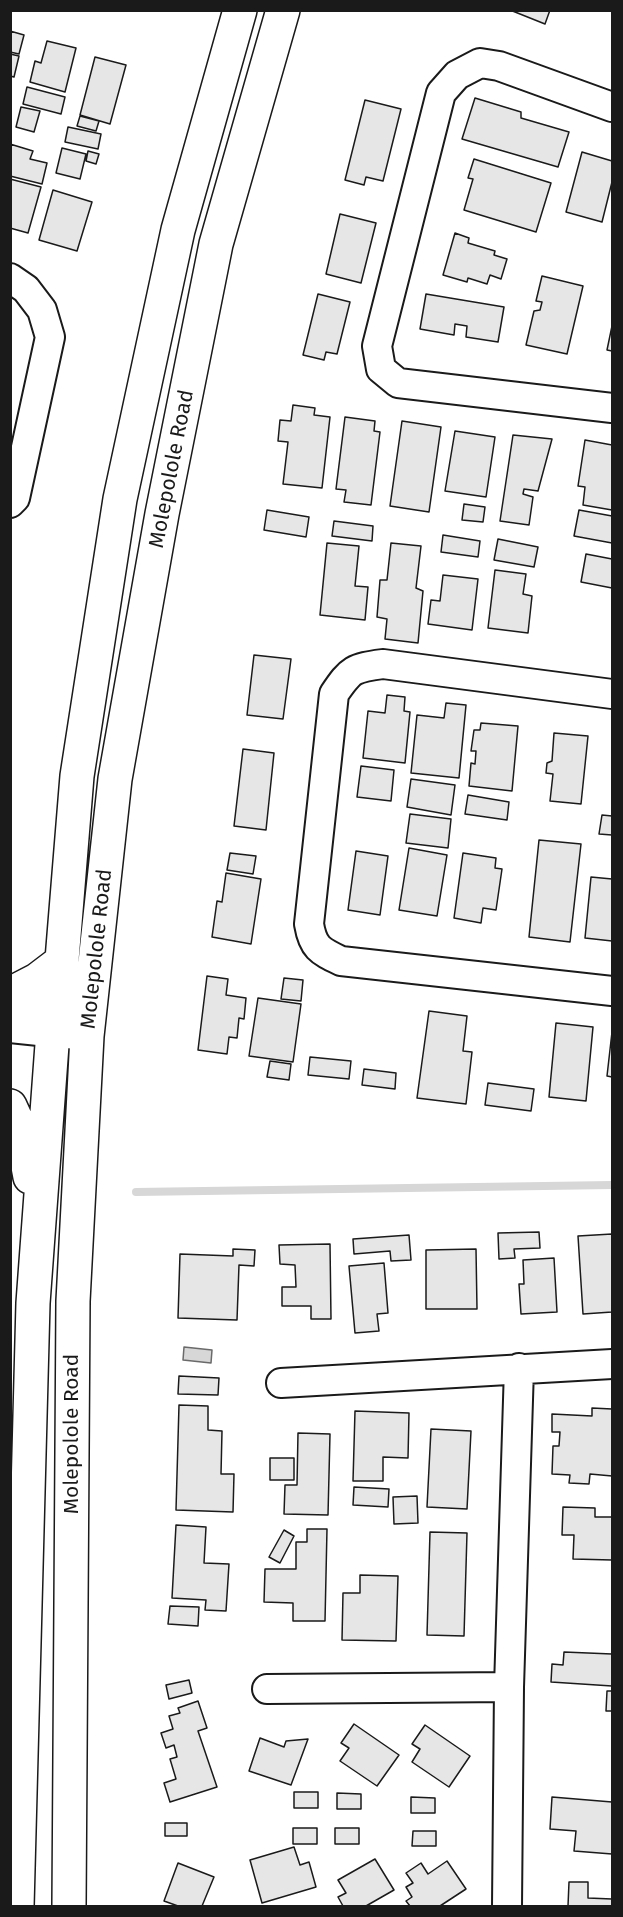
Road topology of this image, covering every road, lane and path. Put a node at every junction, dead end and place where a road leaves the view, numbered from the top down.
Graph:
1 (240, 10) edge
2 (283, 10) edge
3 (612, 106) edge
4 (10, 278) edge
5 (612, 408) edge
6 (10, 503) edge
7 (612, 694) edge
8 (62, 961) junction
9 (612, 991) edge
10 (10, 994) edge
11 (10, 1005) edge
12 (72, 1022) junction
13 (10, 1028) edge
14 (10, 1106) edge
15 (38, 1220) junction
16 (612, 1364) edge
17 (519, 1368) junction
18 (281, 1383) dead end
19 (508, 1688) junction
20 (267, 1689) dead end
21 (16, 1906) edge
22 (69, 1906) edge
23 (507, 1906) edge

1 - 8 main road, Molepolole Road
2 - 12 main road, Molepolole Road
3 - 5 street
4 - 6 street
7 - 9 street
8 - 10 main road
8 - 12 main road, Molepolole Road
11 - 12 street
12 - 13 street
12 - 15 main road, Molepolole Road
12 - 22 main road, Molepolole Road
14 - 15 main road
15 - 21 main road, Molepolole Road
16 - 17 street
17 - 18 street
17 - 19 street
19 - 20 street
19 - 23 street

